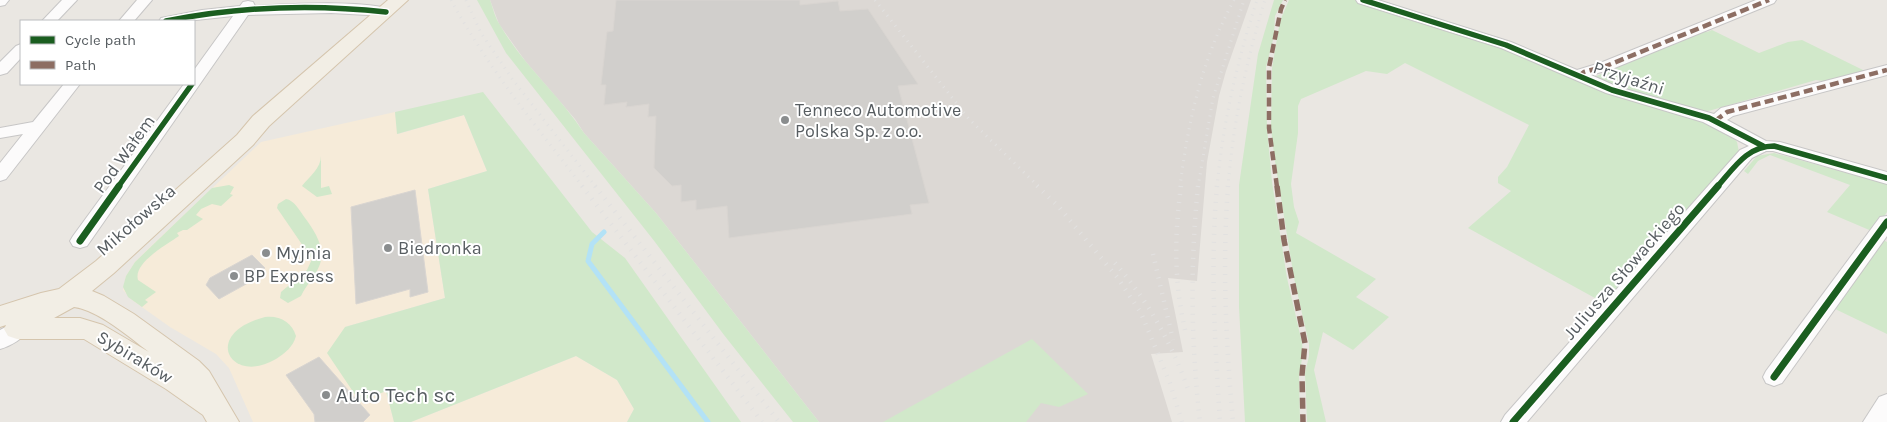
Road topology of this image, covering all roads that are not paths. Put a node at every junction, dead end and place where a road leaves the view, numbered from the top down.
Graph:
1 (70, 0) edge
2 (145, 0) edge
3 (1363, 0) edge
4 (1769, 0) edge
5 (248, 6) edge
6 (393, 6) edge
7 (50, 20) edge
8 (127, 20) edge
9 (171, 20) edge
10 (20, 50) edge
11 (1, 70) edge
12 (1887, 70) edge
13 (1578, 76) junction
14 (195, 79) edge
15 (71, 85) edge
16 (191, 85) edge
17 (261, 121) junction
18 (1715, 121) junction
19 (36, 127) junction
20 (0, 133) edge
21 (1762, 146) junction
22 (1887, 163) edge
23 (0, 175) edge
24 (1880, 175) edge
25 (1887, 222) edge
26 (80, 241) dead end
27 (66, 298) junction
28 (37, 304) junction
29 (5, 330) edge
30 (1774, 377) dead end
31 (1887, 403) edge
32 (218, 414) edge
33 (1513, 422) edge
34 (1875, 422) edge

1 - 7 street
2 - 8 street
3 - 13 street, Przyjaźni
4 - 13 street, Przyjaźni
5 - 6 street
5 - 9 street
5 - 14 street, Pod Wałem
6 - 17 main road, Mikołowska
10 - 11 street
12 - 18 street
13 - 18 street, Przyjaźni
15 - 19 street
16 - 26 street, Pod Wałem
17 - 27 main road, Mikołowska
17 - 28 main road, Mikołowska
18 - 21 street, Przyjaźni
19 - 20 street
19 - 23 street
21 - 24 street, Przyjaźni
21 - 33 street, Juliusza Słowackiego
22 - 24 street, Przyjaźni
25 - 30 street
27 - 28 main road
27 - 29 main road, Mikołowska
27 - 32 main road, Sybiraków
28 - 29 main road, Mikołowska
29 - 32 main road, Sybiraków
31 - 34 street

